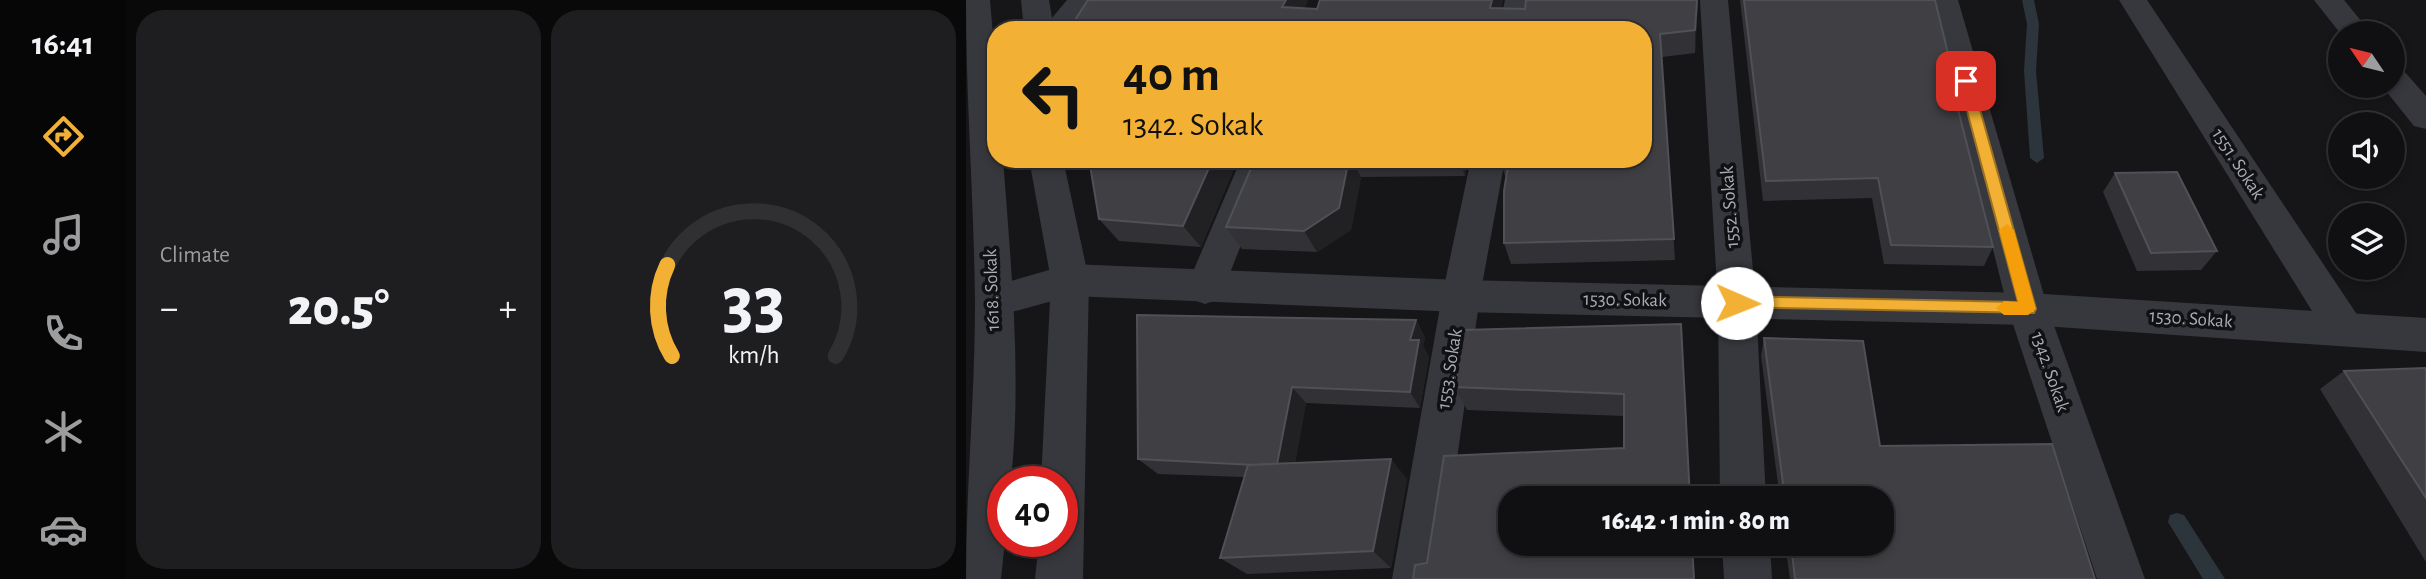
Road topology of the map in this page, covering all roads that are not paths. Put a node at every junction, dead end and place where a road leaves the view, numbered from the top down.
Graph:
1 (976, 0) edge
2 (1035, 0) edge
3 (1083, 0) edge
4 (1519, 0) edge
5 (1714, 0) edge
6 (1944, 0) edge
7 (2133, 0) edge
8 (2328, 0) edge
9 (1038, 21) edge
10 (1066, 21) edge
11 (1515, 21) edge
12 (2346, 21) edge
13 (2405, 93) edge
14 (2426, 118) edge
15 (1048, 168) edge
16 (1254, 168) edge
17 (1486, 168) edge
18 (1070, 280) junction
19 (1205, 288) junction
20 (1461, 296) junction
21 (994, 301) junction
22 (1737, 303) junction
23 (2028, 309) junction
24 (2344, 328) junction
25 (2426, 335) edge
26 (1064, 466) edge
27 (1743, 486) edge
28 (1747, 556) edge
29 (1061, 557) edge
30 (977, 579) edge
31 (1059, 579) edge
32 (1416, 579) edge
33 (1748, 579) edge
34 (2121, 579) edge

1 - 21 street, 1618. Sokak
2 - 9 street
3 - 10 street
4 - 11 street
5 - 22 street, 1552. Sokak
6 - 23 street, 1342. Sokak
7 - 24 street, 1551. Sokak
8 - 12 street
13 - 14 street
15 - 18 street
16 - 19 street
17 - 20 street, 1553. Sokak
18 - 19 street, 1530. Sokak
18 - 21 street, 1530. Sokak
18 - 26 street
19 - 20 street, 1530. Sokak
20 - 22 street, 1530. Sokak
20 - 32 street, 1553. Sokak
21 - 30 street, 1618. Sokak
22 - 23 street, 1530. Sokak
22 - 27 street, 1552. Sokak
23 - 24 street, 1530. Sokak
23 - 34 street, 1342. Sokak
24 - 25 street, 1530. Sokak
28 - 33 street
29 - 31 street

